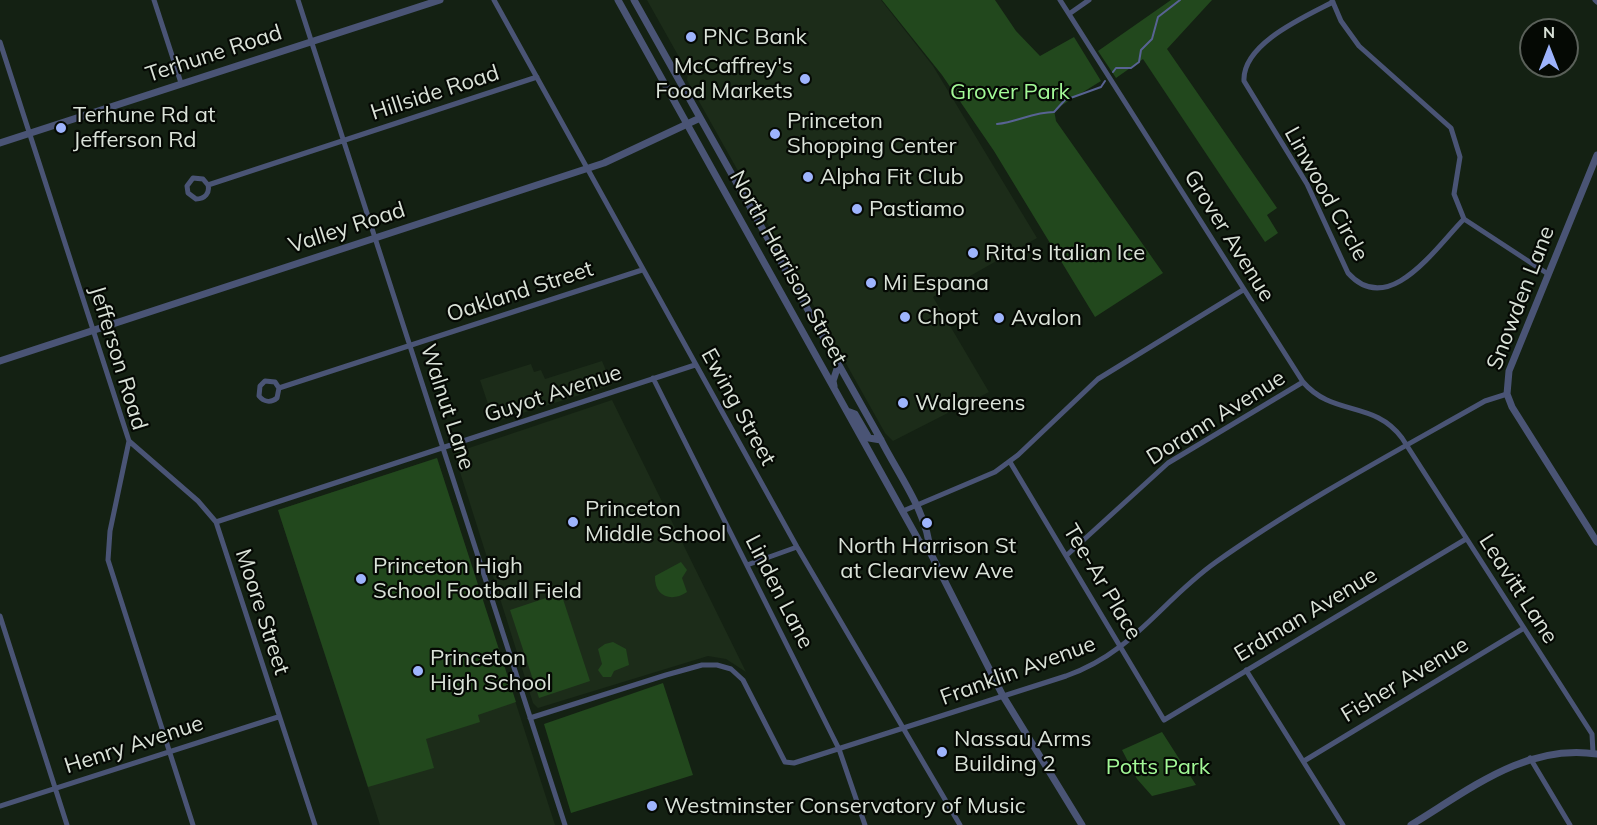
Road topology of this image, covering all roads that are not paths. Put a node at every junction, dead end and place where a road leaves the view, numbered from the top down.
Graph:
1 (154, 0) edge
2 (298, 0) edge
3 (440, 0) edge
4 (494, 0) edge
5 (618, 0) edge
6 (634, 0) edge
7 (1060, 0) edge
8 (1089, 0) edge
9 (1332, 1) edge
10 (1069, 14) junction
11 (311, 41) junction
12 (0, 42) edge
13 (537, 77) junction
14 (181, 83) junction
15 (700, 118) junction
16 (688, 125) junction
17 (29, 133) junction
18 (343, 141) junction
19 (0, 143) edge
20 (1597, 155) edge
21 (587, 169) junction
22 (208, 185) junction
23 (1464, 219) junction
24 (375, 239) junction
25 (642, 270) junction
26 (1548, 274) junction
27 (1243, 290) junction
28 (93, 331) junction
29 (409, 345) junction
30 (0, 361) edge
31 (695, 365) junction
32 (838, 366) junction
33 (653, 378) junction
34 (1303, 382) junction
35 (279, 388) junction
36 (835, 390) junction
37 (1507, 394) junction
38 (847, 411) junction
39 (881, 440) junction
40 (129, 441) junction
41 (1407, 446) junction
42 (442, 447) junction
43 (1010, 462) junction
44 (895, 466) junction
45 (885, 480) junction
46 (915, 504) junction
47 (903, 511) junction
48 (216, 522) junction
49 (1466, 539) junction
50 (1597, 542) edge
51 (797, 547) junction
52 (930, 552) junction
53 (1067, 555) junction
54 (747, 565) junction
55 (0, 616) edge
56 (1524, 628) junction
57 (1122, 647) junction
58 (1246, 670) junction
59 (1003, 696) junction
60 (278, 717) junction
61 (530, 718) junction
62 (1164, 720) joint
63 (903, 728) junction
64 (839, 749) junction
65 (169, 751) junction
66 (1595, 753) edge
67 (1530, 758) junction
68 (1304, 761) junction
69 (55, 788) junction
70 (0, 806) edge
71 (67, 825) edge
72 (193, 825) edge
73 (315, 825) edge
74 (565, 825) edge
75 (865, 825) edge
76 (960, 825) edge
77 (1082, 825) edge
78 (1343, 825) edge
79 (1412, 825) edge
80 (1570, 825) edge

1 - 14 street
2 - 11 street, Walnut Lane
3 - 11 street, Terhune Road
4 - 13 street, Ewing Street
5 - 16 street, North Harrison Street
6 - 15 street, North Harrison Street
7 - 10 street, Grover Avenue
8 - 10 street
9 - 23 street
9 - 23 street, Linwood Circle
10 - 27 street, Grover Avenue
11 - 14 street, Terhune Road
11 - 18 street, Walnut Lane
12 - 17 street, Jefferson Road
13 - 18 street, Hillside Road
13 - 21 street, Ewing Street
14 - 17 street, Terhune Road
15 - 16 street, Valley Road
15 - 32 street, North Harrison Street
16 - 21 street, Valley Road
16 - 36 street, North Harrison Street
17 - 19 street, Terhune Road
17 - 28 street, Jefferson Road
18 - 22 street, Hillside Road
18 - 24 street, Walnut Lane
20 - 26 street, Snowden Lane
21 - 24 street, Valley Road
21 - 25 street, Ewing Street
22 - 22 street
23 - 26 street
24 - 28 street, Valley Road
24 - 29 street, Walnut Lane
25 - 29 street, Oakland Street
25 - 31 street, Ewing Street
26 - 37 street, Snowden Lane
27 - 34 street, Grover Avenue
27 - 43 street
28 - 30 street, Valley Road
28 - 40 street, Jefferson Road
29 - 35 street, Oakland Street
29 - 42 street, Walnut Lane
31 - 33 street, Guyot Avenue
31 - 51 street, Ewing Street
32 - 36 street
32 - 39 street, North Harrison Street
33 - 42 street, Guyot Avenue
33 - 54 street, Linden Lane
34 - 41 street, Grover Avenue
34 - 53 street, Dorann Avenue
35 - 35 street
36 - 38 street, North Harrison Street
37 - 41 street, Franklin Avenue
37 - 50 street, Snowden Lane
38 - 39 street
38 - 45 street, North Harrison Street
39 - 44 street, North Harrison Street
40 - 48 street, Moore Street
40 - 65 street, Jefferson Road
41 - 49 street, Leavitt Lane
41 - 57 street, Franklin Avenue
42 - 48 street, Guyot Avenue
42 - 61 street, Walnut Lane
43 - 46 street
43 - 53 street, Tee-Ar Place
44 - 45 street
44 - 46 street, North Harrison Street
45 - 47 street, North Harrison Street
46 - 47 street
46 - 52 street, North Harrison Street
47 - 52 street, North Harrison Street
48 - 60 street, Moore Street
49 - 56 street, Leavitt Lane
49 - 58 street, Erdman Avenue
51 - 54 street
51 - 63 street, Ewing Street
52 - 59 street, North Harrison Street
53 - 57 street, Tee-Ar Place
54 - 64 street, Linden Lane
55 - 69 street
56 - 66 street, Leavitt Lane
56 - 68 street, Fisher Avenue
57 - 59 street, Franklin Avenue
57 - 62 street, Tee-Ar Place
58 - 62 street, Erdman Avenue
58 - 68 street
59 - 63 street, Franklin Avenue
59 - 77 street, North Harrison Street
60 - 65 street, Henry Avenue
60 - 73 street, Moore Street
61 - 64 street, Franklin Avenue
61 - 74 street, Walnut Lane
63 - 64 street, Franklin Avenue
63 - 76 street, Ewing Street
64 - 75 street, Linden Lane
65 - 69 street, Henry Avenue
65 - 72 street, Jefferson Road
66 - 67 street
67 - 79 street
67 - 80 street
68 - 78 street
69 - 70 street, Henry Avenue
69 - 71 street

